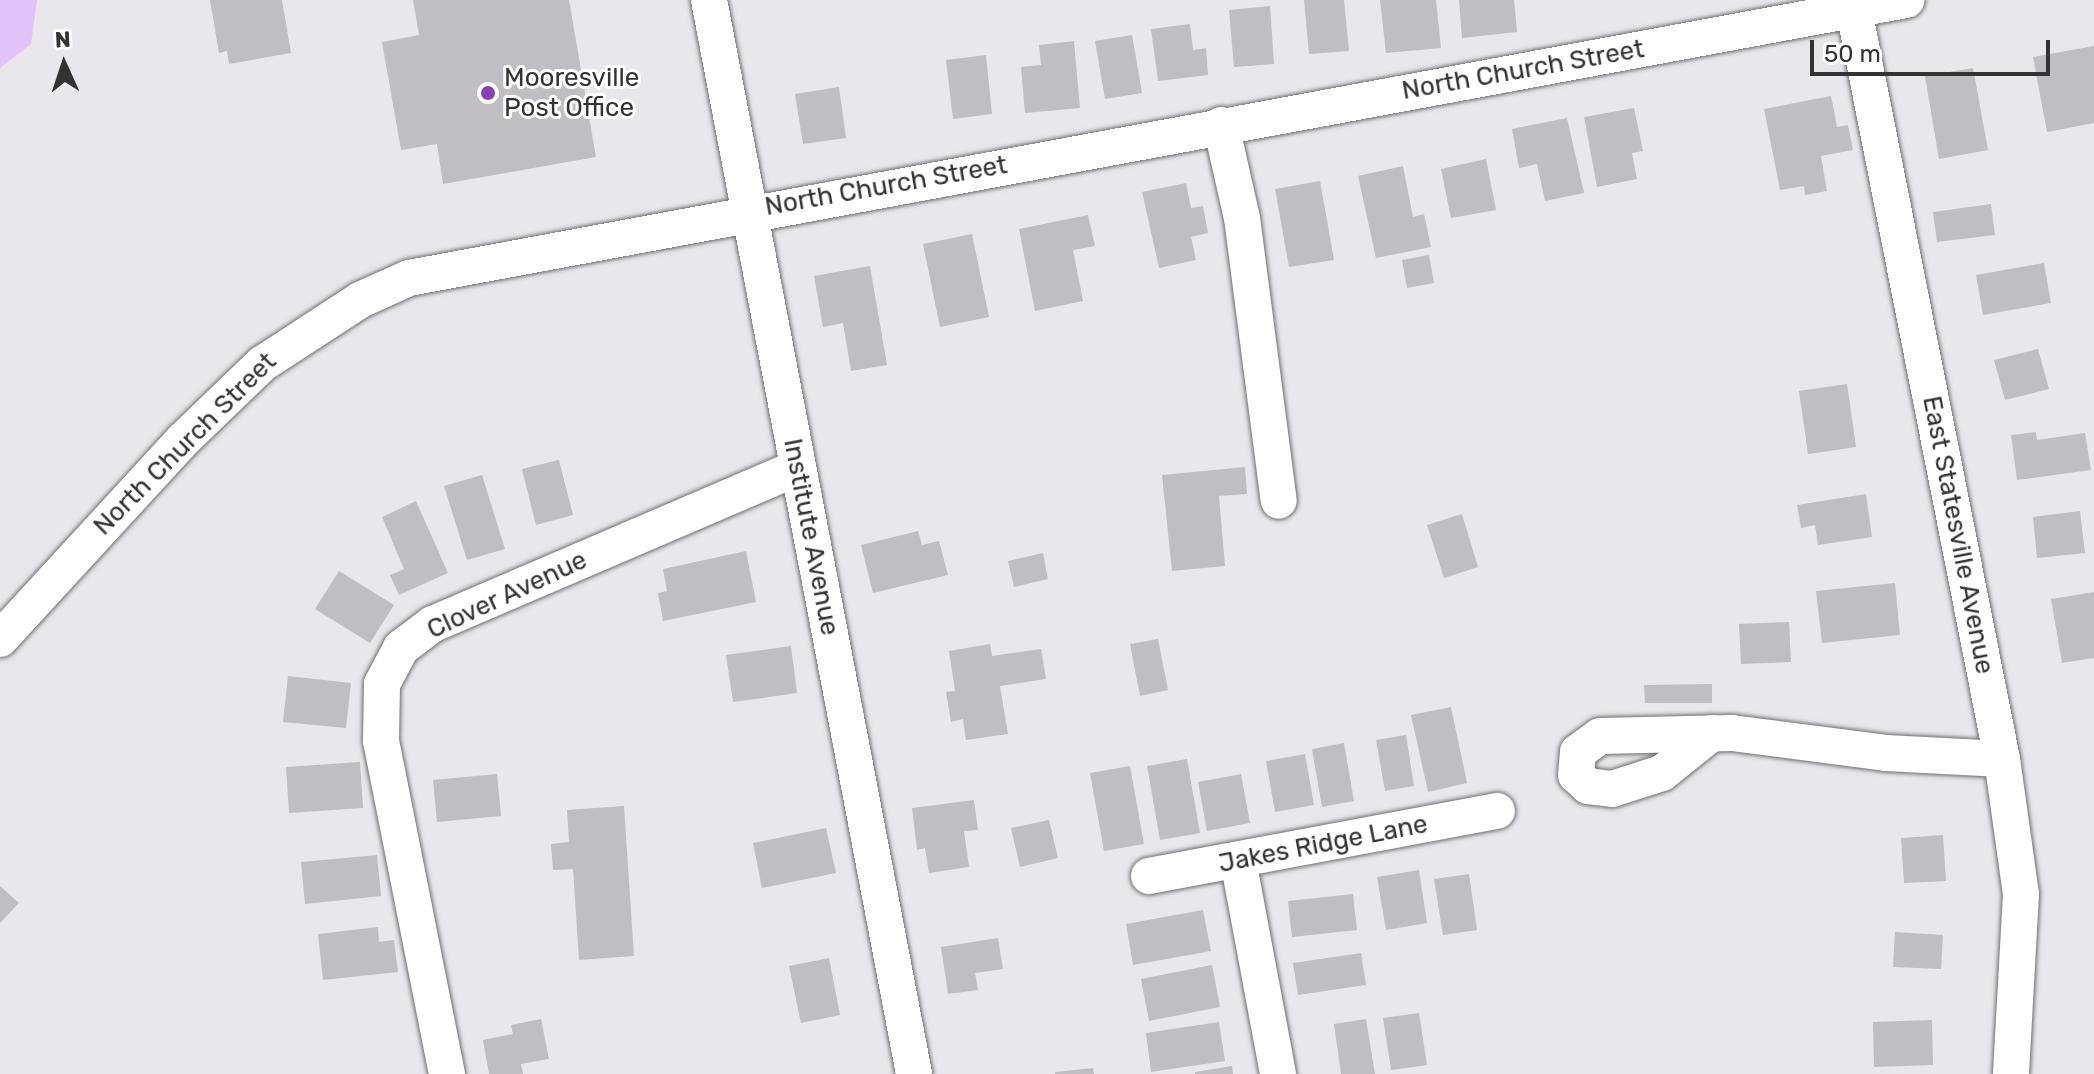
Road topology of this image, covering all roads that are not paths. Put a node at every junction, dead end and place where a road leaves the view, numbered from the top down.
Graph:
1 (709, 0) edge
2 (1906, 0) edge
3 (1853, 5) edge
4 (1221, 125) junction
5 (749, 211) junction
6 (797, 468) junction
7 (1279, 501) dead end
8 (0, 639) edge
9 (1712, 733) dead end
10 (2002, 759) junction
11 (1497, 811) dead end
12 (1238, 860) junction
13 (1149, 876) dead end
14 (447, 1074) edge
15 (914, 1074) edge
16 (1278, 1074) edge
17 (2011, 1074) edge

1 - 5 street, Institute Avenue
2 - 3 street, North Church Street
3 - 4 street, North Church Street
3 - 10 street, East Statesville Avenue
4 - 5 street, North Church Street
4 - 7 street
5 - 6 street, Institute Avenue
5 - 8 street, North Church Street
6 - 14 street, Clover Avenue
6 - 15 street, Institute Avenue
9 - 10 street
10 - 17 street, East Statesville Avenue
11 - 12 street, Jakes Ridge Lane
12 - 13 street, Jakes Ridge Lane
12 - 16 street

